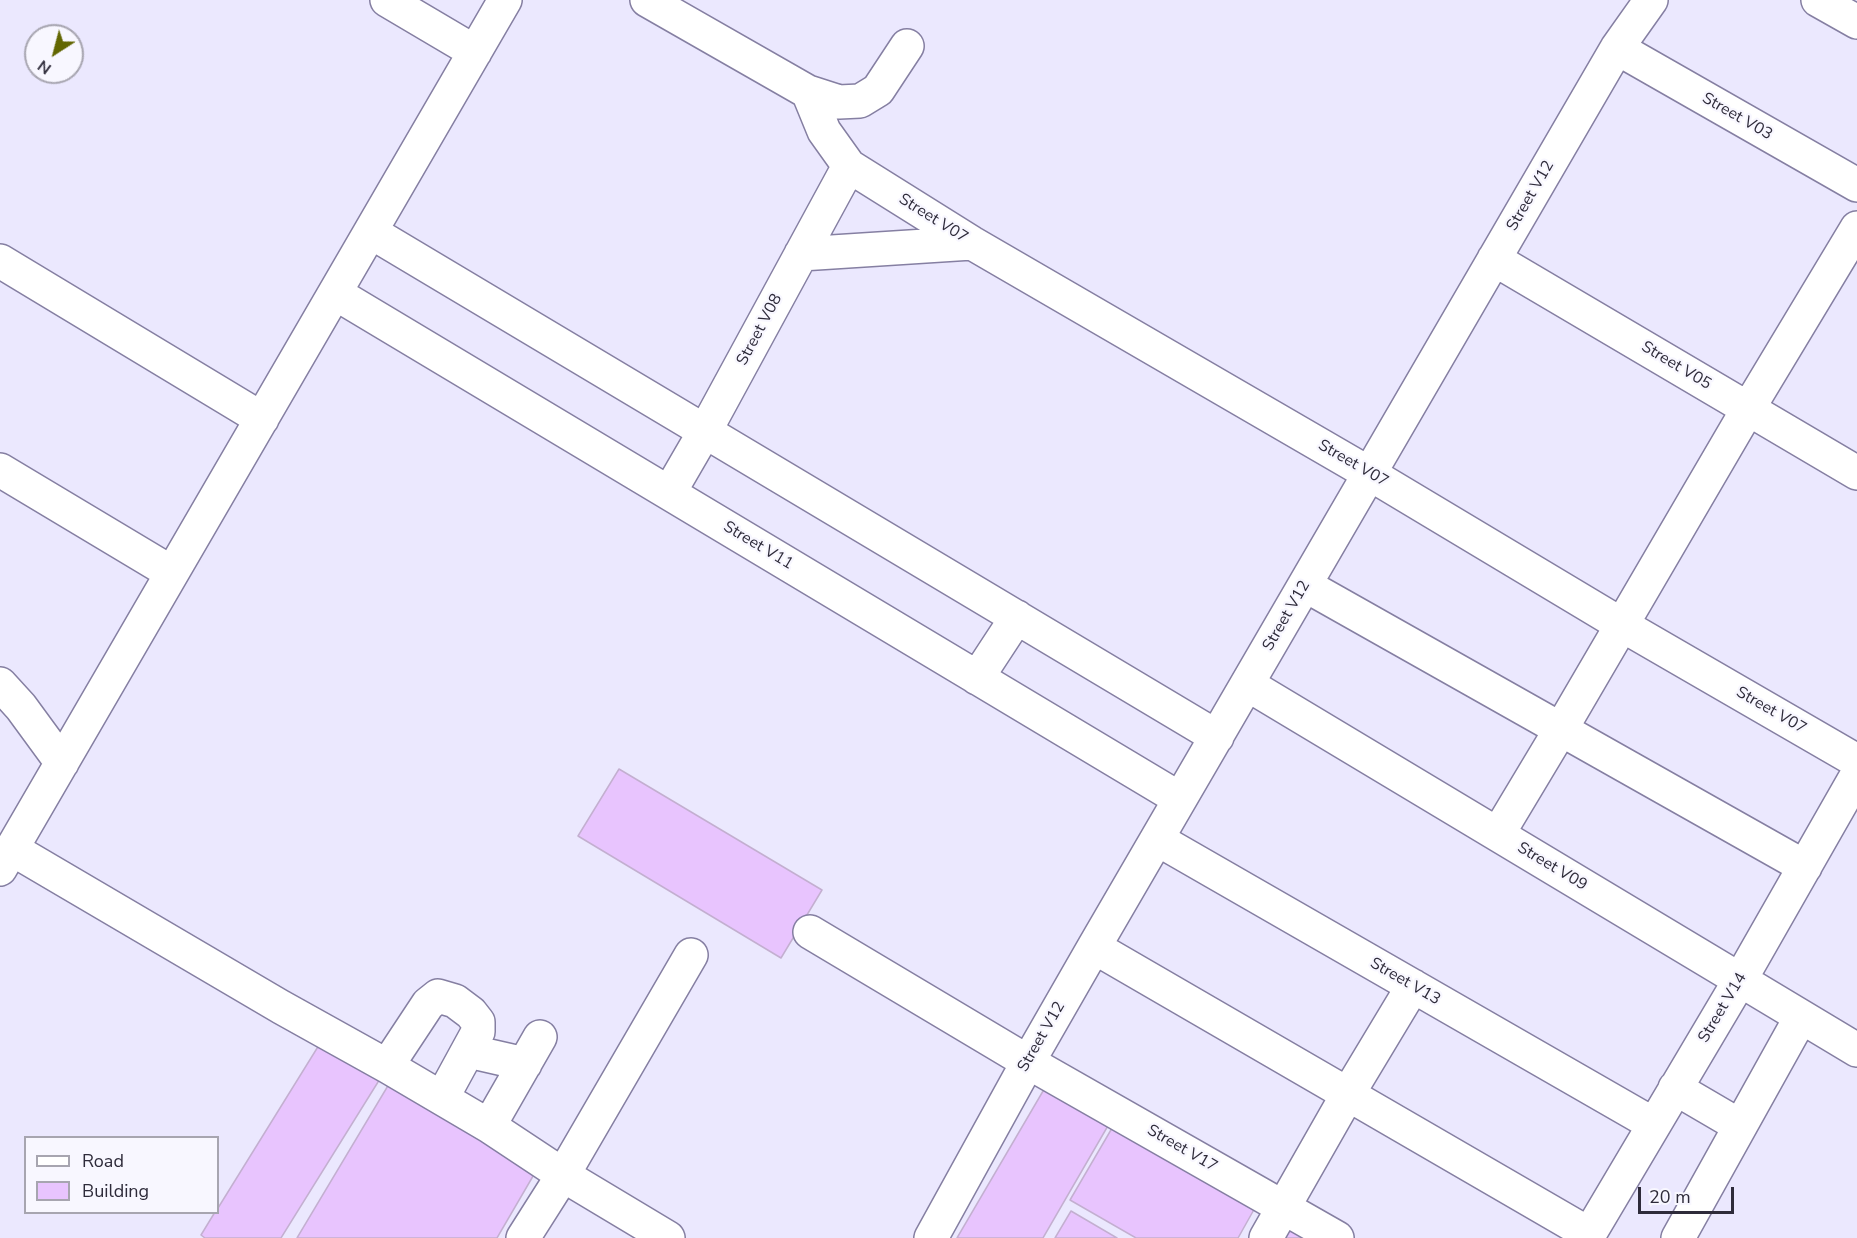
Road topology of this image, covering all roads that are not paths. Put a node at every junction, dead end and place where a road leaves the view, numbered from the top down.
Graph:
1 (387, 0) edge
2 (505, 0) edge
3 (647, 0) edge
4 (1651, 0) edge
5 (1818, 0) edge
6 (1857, 22) edge
7 (907, 46) dead end
8 (1617, 48) junction
9 (475, 52) junction
10 (808, 93) junction
11 (849, 166) junction
12 (1857, 185) edge
13 (1857, 228) edge
14 (371, 232) junction
15 (972, 243) junction
16 (801, 254) junction
17 (1494, 260) junction
18 (0, 261) edge
19 (335, 293) junction
20 (1748, 409) junction
21 (262, 419) junction
22 (705, 432) junction
23 (0, 470) edge
24 (1857, 473) edge
25 (1370, 474) junction
26 (669, 493) junction
27 (172, 573) junction
28 (1305, 585) junction
29 (1017, 617) junction
30 (1622, 625) junction
31 (977, 678) junction
32 (0, 684) edge
33 (1247, 684) junction
34 (1561, 729) junction
35 (1217, 736) junction
36 (1857, 761) edge
37 (62, 763) junction
38 (1857, 775) edge
39 (1180, 799) junction
40 (1498, 834) junction
41 (1157, 839) junction
42 (6, 859) edge
43 (1805, 867) junction
44 (810, 932) dead end
45 (1094, 947) junction
46 (690, 955) dead end
47 (1740, 980) junction
48 (1413, 987) junction
49 (1802, 1017) junction
50 (1857, 1050) edge
51 (468, 1051) junction
52 (1028, 1062) junction
53 (387, 1066) junction
54 (1675, 1088) junction
55 (1348, 1094) junction
56 (442, 1098) junction
57 (1653, 1124) junction
58 (489, 1126) junction
59 (1740, 1126) junction
60 (563, 1175) junction
61 (1284, 1207) junction
62 (1588, 1236) edge
63 (523, 1238) edge
64 (668, 1238) edge
65 (931, 1238) edge
66 (1266, 1238) edge
67 (1336, 1238) edge
68 (1678, 1238) edge

1 - 9 street
2 - 9 street
3 - 10 street
4 - 8 street, Street V12
5 - 6 street
7 - 10 street
8 - 12 street, Street V03
8 - 17 street, Street V12
9 - 14 street
10 - 11 street
11 - 15 street, Street V07
11 - 16 street, Street V08
13 - 20 street
14 - 19 street
14 - 22 street
15 - 16 street
15 - 25 street, Street V07
16 - 22 street, Street V08
17 - 20 street, Street V05
17 - 25 street, Street V12
18 - 21 street
19 - 21 street
19 - 26 street, Street V11
20 - 24 street, Street V05
20 - 30 street
21 - 27 street
22 - 26 street, Street V08
22 - 29 street
23 - 27 street
25 - 28 street, Street V12
25 - 30 street, Street V07
26 - 31 street, Street V11
27 - 37 street
28 - 33 street, Street V12
28 - 34 street
29 - 31 street
29 - 35 street
30 - 34 street
30 - 36 street, Street V07
31 - 39 street, Street V11
32 - 37 street
33 - 35 street, Street V12
33 - 40 street, Street V09
34 - 40 street
34 - 43 street
35 - 39 street, Street V12
37 - 42 street
38 - 43 street, Street V14
39 - 41 street, Street V12
40 - 47 street, Street V09
41 - 45 street, Street V12
41 - 48 street, Street V13
42 - 53 street
43 - 47 street, Street V14
44 - 52 street, Street V17
45 - 52 street, Street V12
45 - 55 street
46 - 60 street
47 - 49 street, Street V09
47 - 54 street, Street V14
48 - 55 street
48 - 57 street, Street V13
49 - 50 street, Street V09
49 - 59 street
51 - 53 street
51 - 56 street
51 - 58 street
52 - 61 street, Street V17
52 - 65 street, Street V12
53 - 56 street
54 - 57 street, Street V14
54 - 59 street
55 - 61 street
55 - 62 street
56 - 58 street
57 - 62 street, Street V14
58 - 60 street
59 - 68 street
60 - 63 street
60 - 64 street
61 - 66 street
61 - 67 street, Street V17

